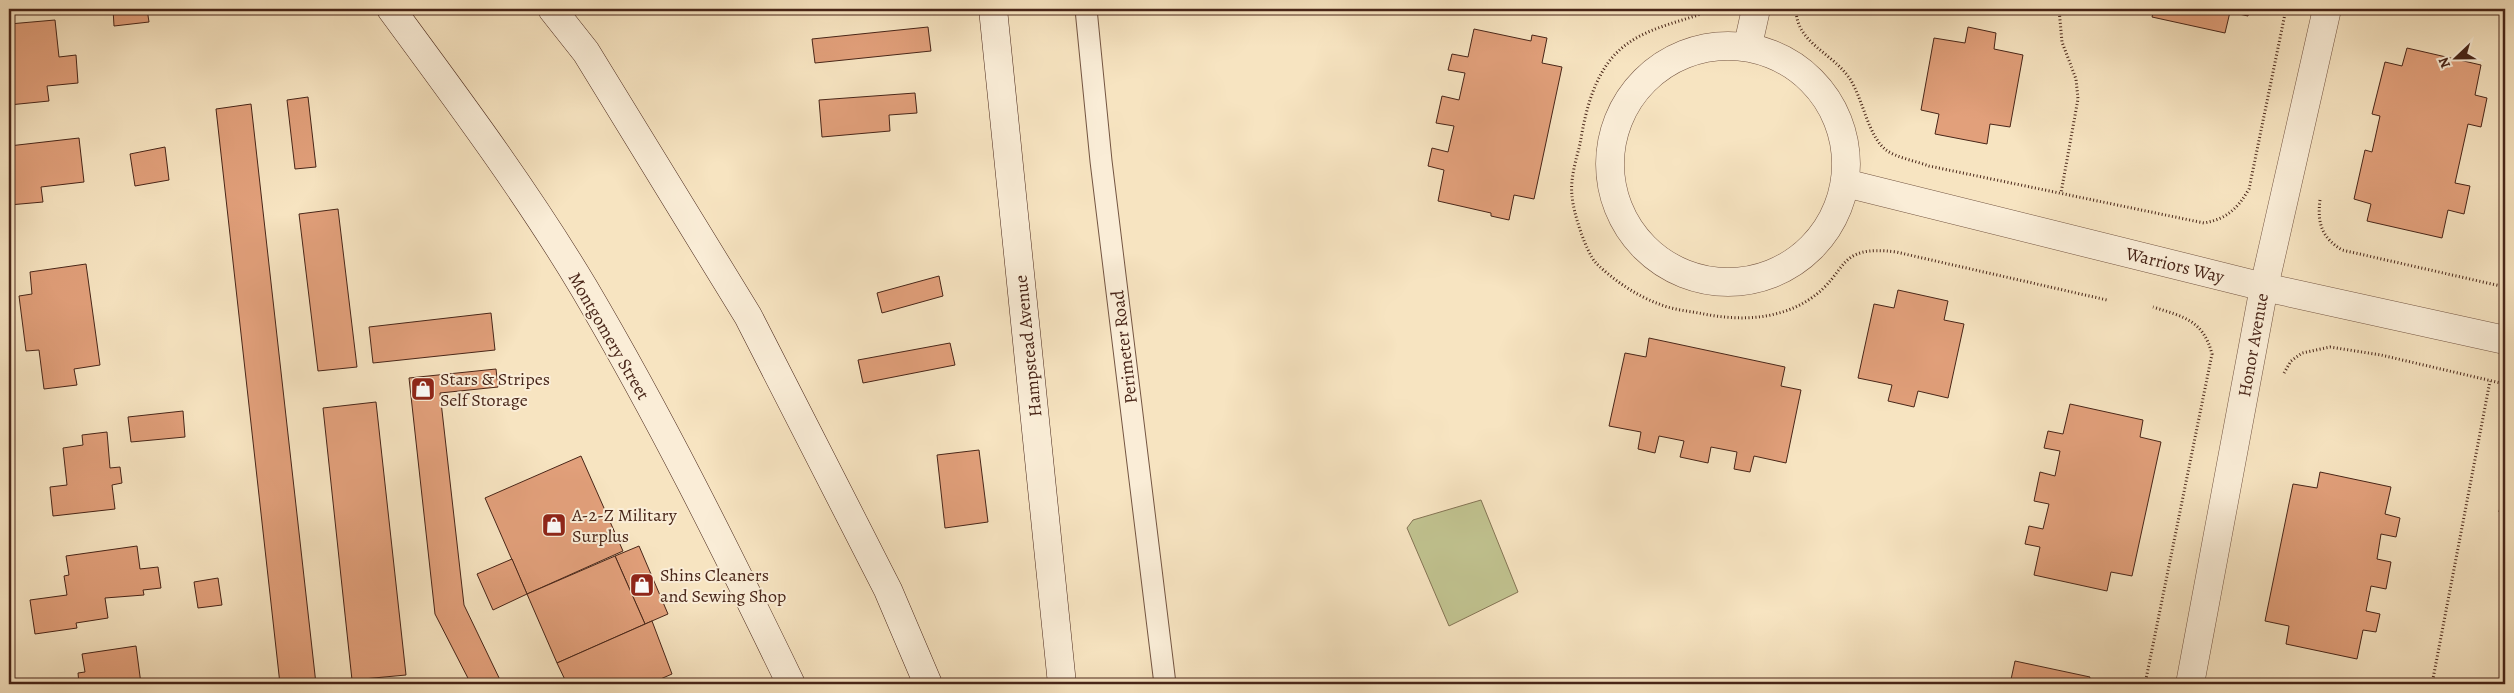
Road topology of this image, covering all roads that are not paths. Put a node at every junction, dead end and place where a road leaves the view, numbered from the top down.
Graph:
1 (391, 9) edge
2 (552, 9) edge
3 (993, 9) edge
4 (1086, 9) edge
5 (1756, 9) edge
6 (2327, 9) edge
7 (1748, 45) junction
8 (1845, 183) junction
9 (2264, 287) junction
10 (2505, 340) edge
11 (791, 684) edge
12 (928, 684) edge
13 (1062, 684) edge
14 (1165, 684) edge
15 (2190, 684) edge

1 - 11 street, Montgomery Street
2 - 12 street
3 - 13 street, Hampstead Avenue
4 - 14 lane, Perimeter Road
5 - 7 street
6 - 9 street, Honor Avenue
7 - 8 street
7 - 8 street
8 - 9 street, Warriors Way
9 - 10 street, Warriors Way
9 - 15 street, Honor Avenue

